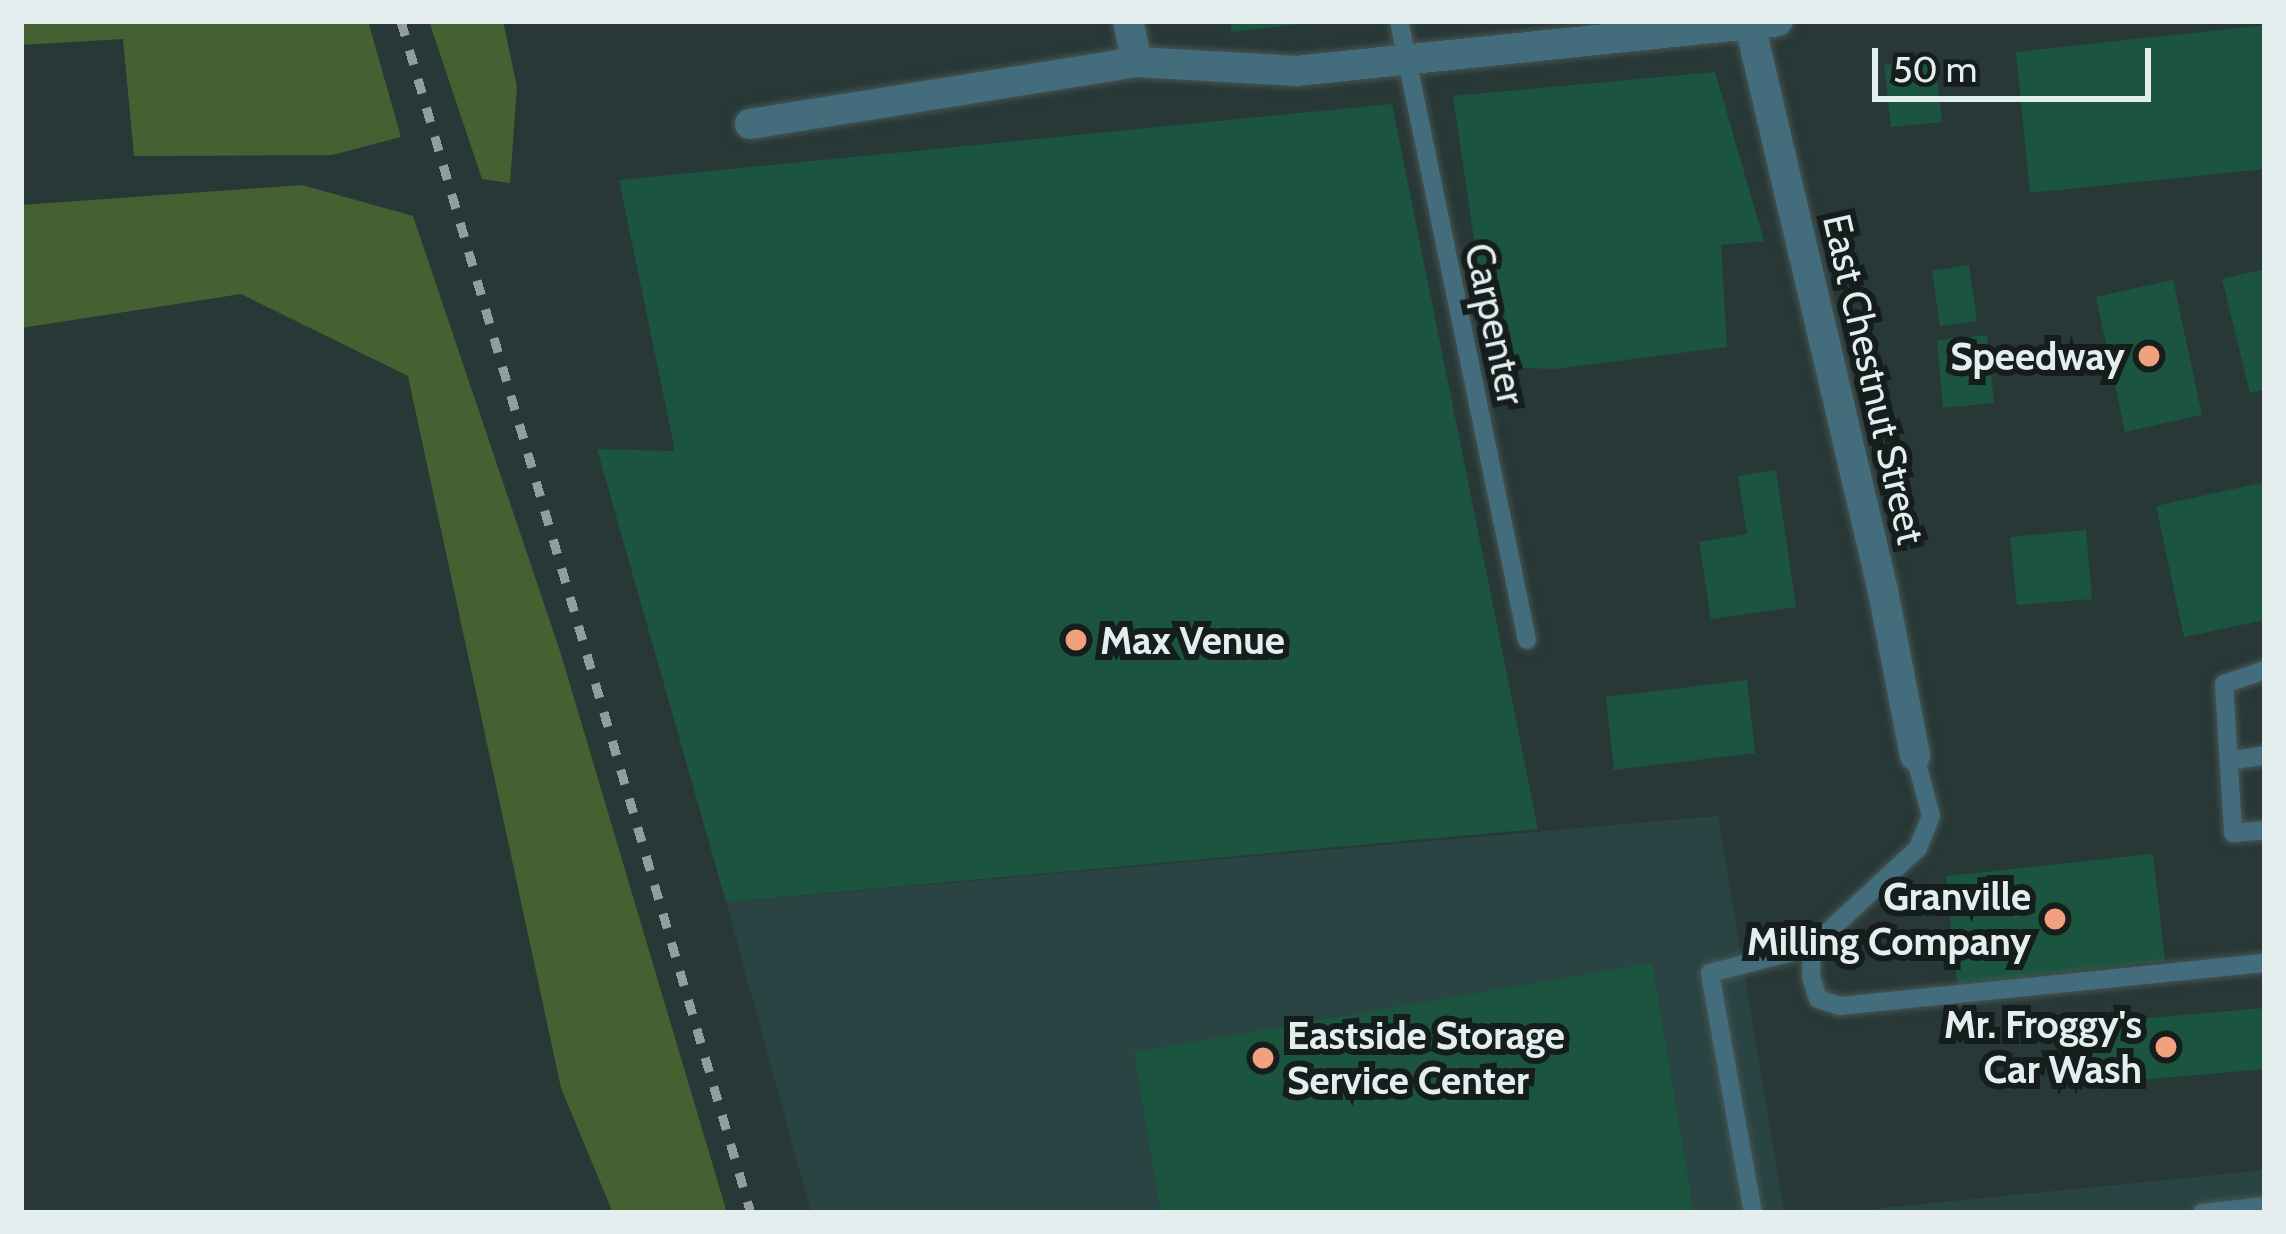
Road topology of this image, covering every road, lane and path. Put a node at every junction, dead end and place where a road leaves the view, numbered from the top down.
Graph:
1 (1128, 21) edge
2 (1399, 21) edge
3 (1759, 22) edge
4 (1137, 62) junction
5 (1408, 63) junction
6 (750, 124) dead end
7 (1527, 640) dead end
8 (2265, 670) edge
9 (2265, 754) edge
10 (1915, 756) joint
11 (2229, 761) junction
12 (2265, 830) edge
13 (1812, 947) junction
14 (2265, 963) edge
15 (2265, 1206) edge
16 (1753, 1213) edge
17 (2202, 1213) edge

1 - 4 street
2 - 5 lane, Carpenter
3 - 5 street
3 - 10 street, East Chestnut Street
4 - 5 street
4 - 6 street
5 - 7 lane, Carpenter
8 - 11 lane
9 - 11 lane
10 - 13 lane
11 - 12 lane
13 - 14 lane
13 - 16 lane
15 - 17 lane

